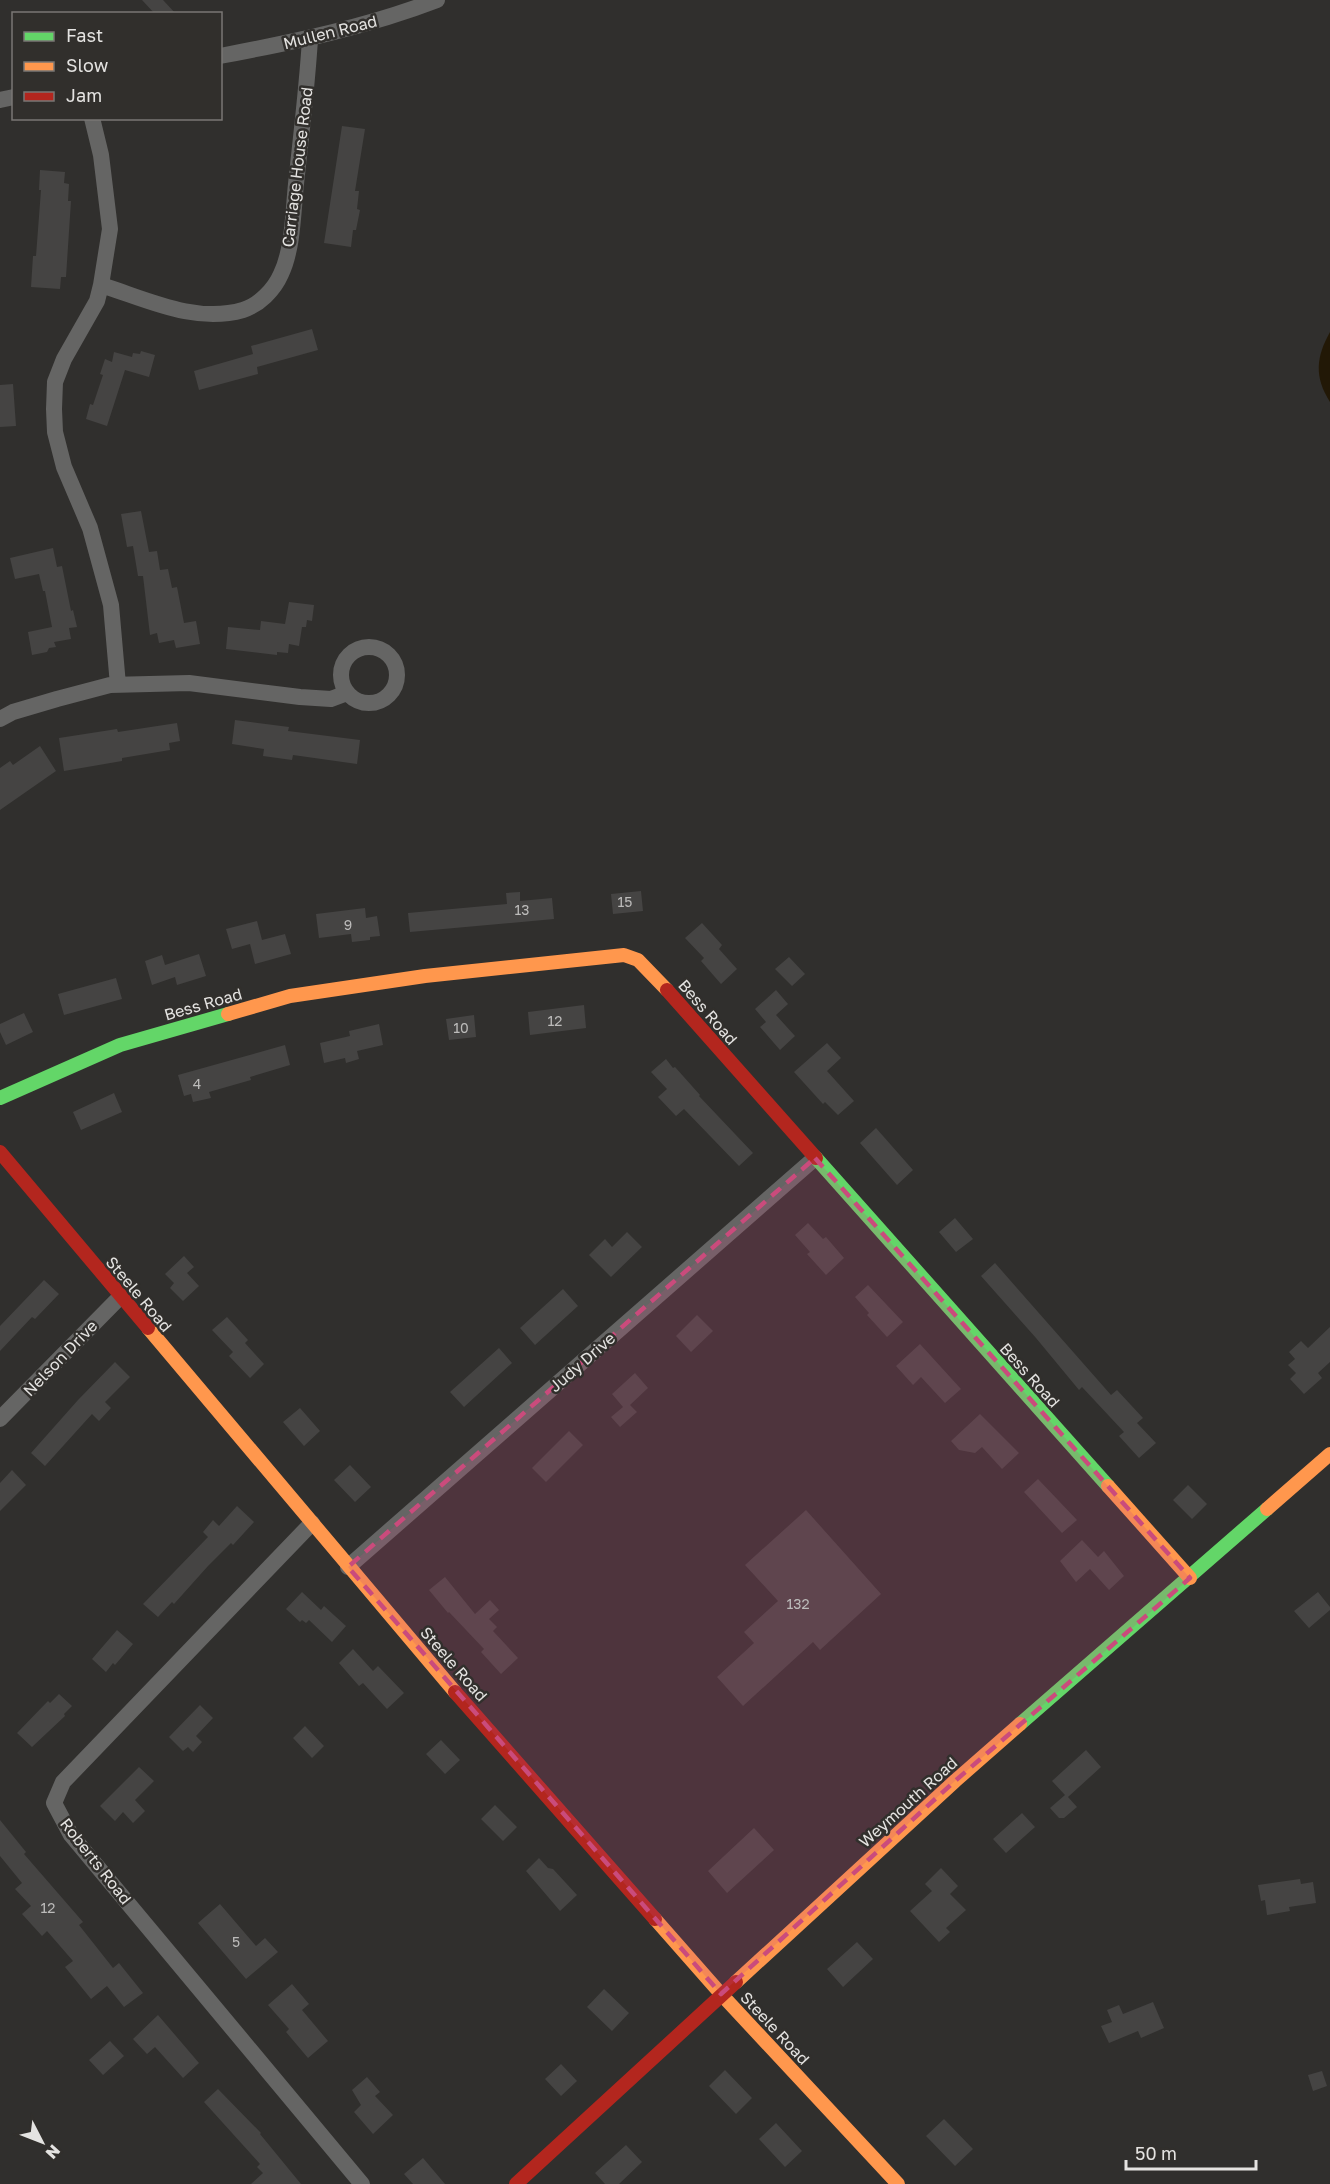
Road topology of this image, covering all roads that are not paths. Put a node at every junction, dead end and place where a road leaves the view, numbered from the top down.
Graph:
1 (437, 0) edge
2 (310, 39) junction
3 (222, 56) edge
4 (92, 120) edge
5 (101, 285) junction
6 (118, 685) junction
7 (347, 693) dead end
8 (0, 719) edge
9 (0, 1098) edge
10 (0, 1152) edge
11 (815, 1158) junction
12 (120, 1297) junction
13 (0, 1419) edge
14 (1330, 1454) edge
15 (312, 1523) junction
16 (348, 1567) junction
17 (1190, 1578) junction
18 (721, 1994) junction
19 (362, 2184) edge
20 (516, 2184) edge
21 (898, 2184) edge

1 - 2 street, Mullen Road
2 - 3 street, Mullen Road
2 - 5 street, Carriage House Road
4 - 5 street
5 - 6 street
6 - 7 street
6 - 8 street
9 - 11 street, Bess Road
10 - 12 street, Steele Road
11 - 16 street, Judy Drive
11 - 17 street, Bess Road
12 - 13 street, Nelson Drive
12 - 15 street, Steele Road
14 - 17 street, Weymouth Road
15 - 16 street, Steele Road
15 - 19 street, Roberts Road
16 - 18 street, Steele Road
17 - 18 street, Weymouth Road
18 - 20 street, Weymouth Road
18 - 21 street, Steele Road

